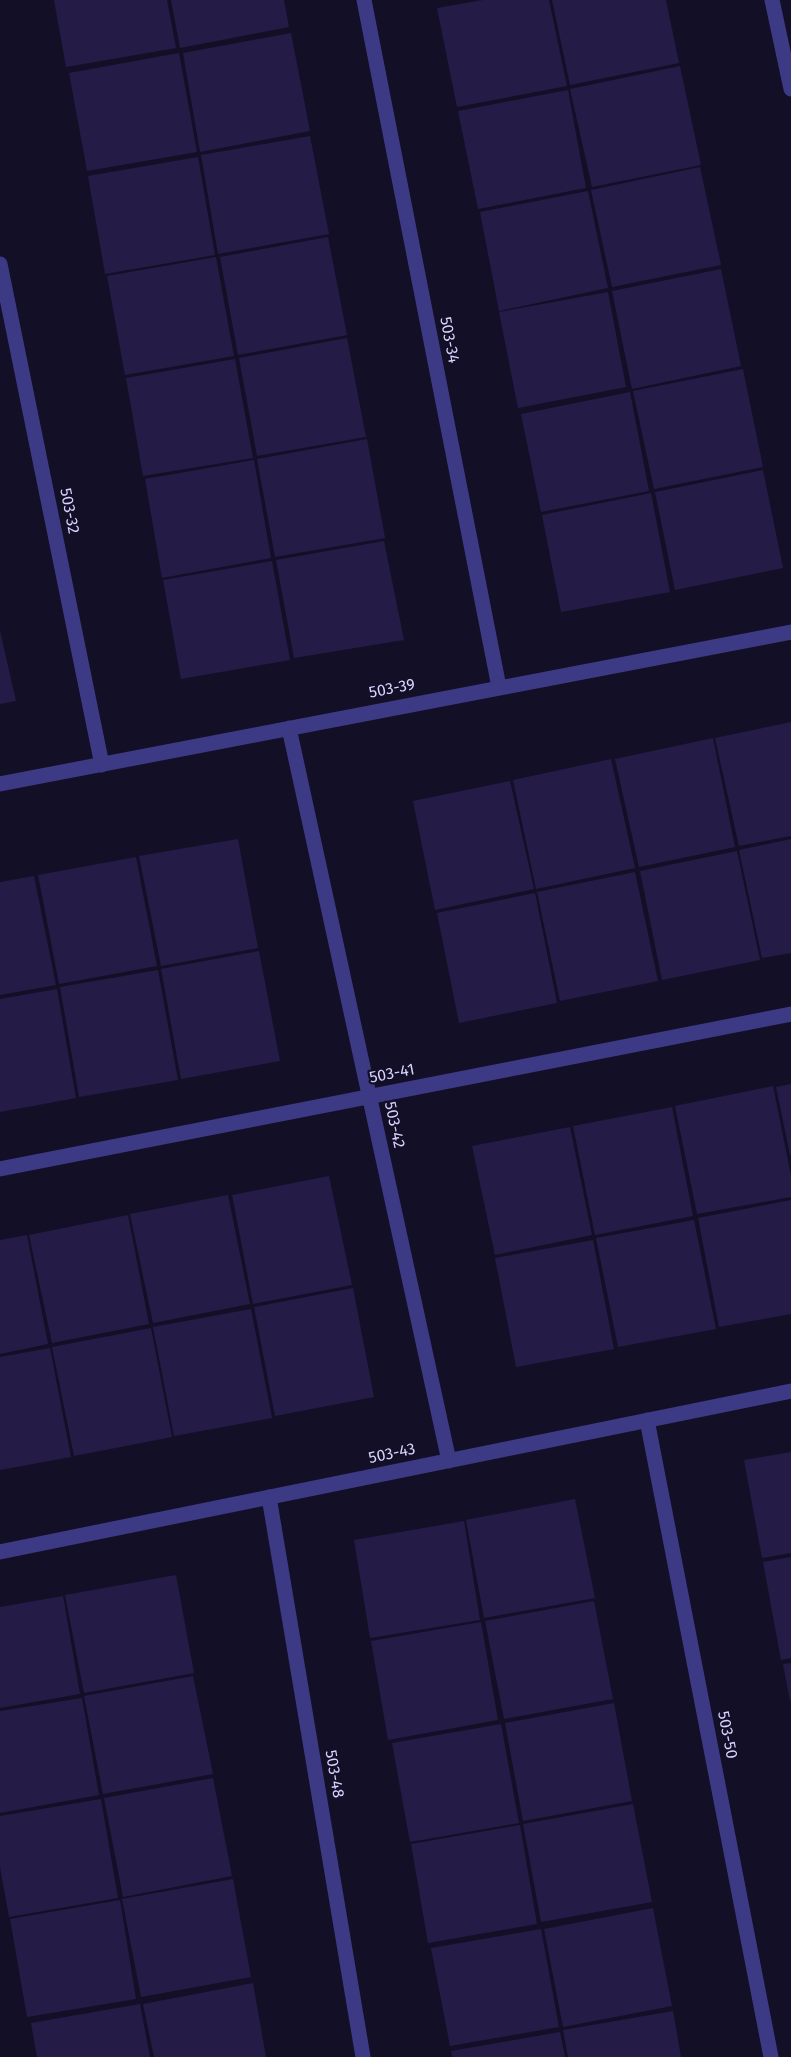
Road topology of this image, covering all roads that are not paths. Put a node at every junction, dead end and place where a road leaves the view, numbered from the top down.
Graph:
1 (364, 0) edge
2 (772, 0) edge
3 (791, 89) edge
4 (0, 264) edge
5 (791, 632) edge
6 (499, 687) junction
7 (289, 728) junction
8 (102, 765) junction
9 (0, 784) edge
10 (791, 1014) edge
11 (369, 1096) junction
12 (0, 1169) edge
13 (791, 1391) edge
14 (647, 1420) junction
15 (449, 1461) junction
16 (269, 1497) junction
17 (0, 1552) edge
18 (363, 2057) edge
19 (771, 2057) edge

1 - 6 street, 503-34
2 - 3 street
4 - 8 street, 503-32
5 - 6 street, 503-39
6 - 7 street, 503-39
7 - 8 street, 503-39
7 - 11 street, 503-42
8 - 9 street, 503-39
10 - 11 street, 503-41
11 - 12 street, 503-41
11 - 15 street, 503-42
13 - 14 street, 503-43
14 - 15 street, 503-43
14 - 19 street, 503-50
15 - 16 street, 503-43
16 - 17 street, 503-43
16 - 18 street, 503-48

